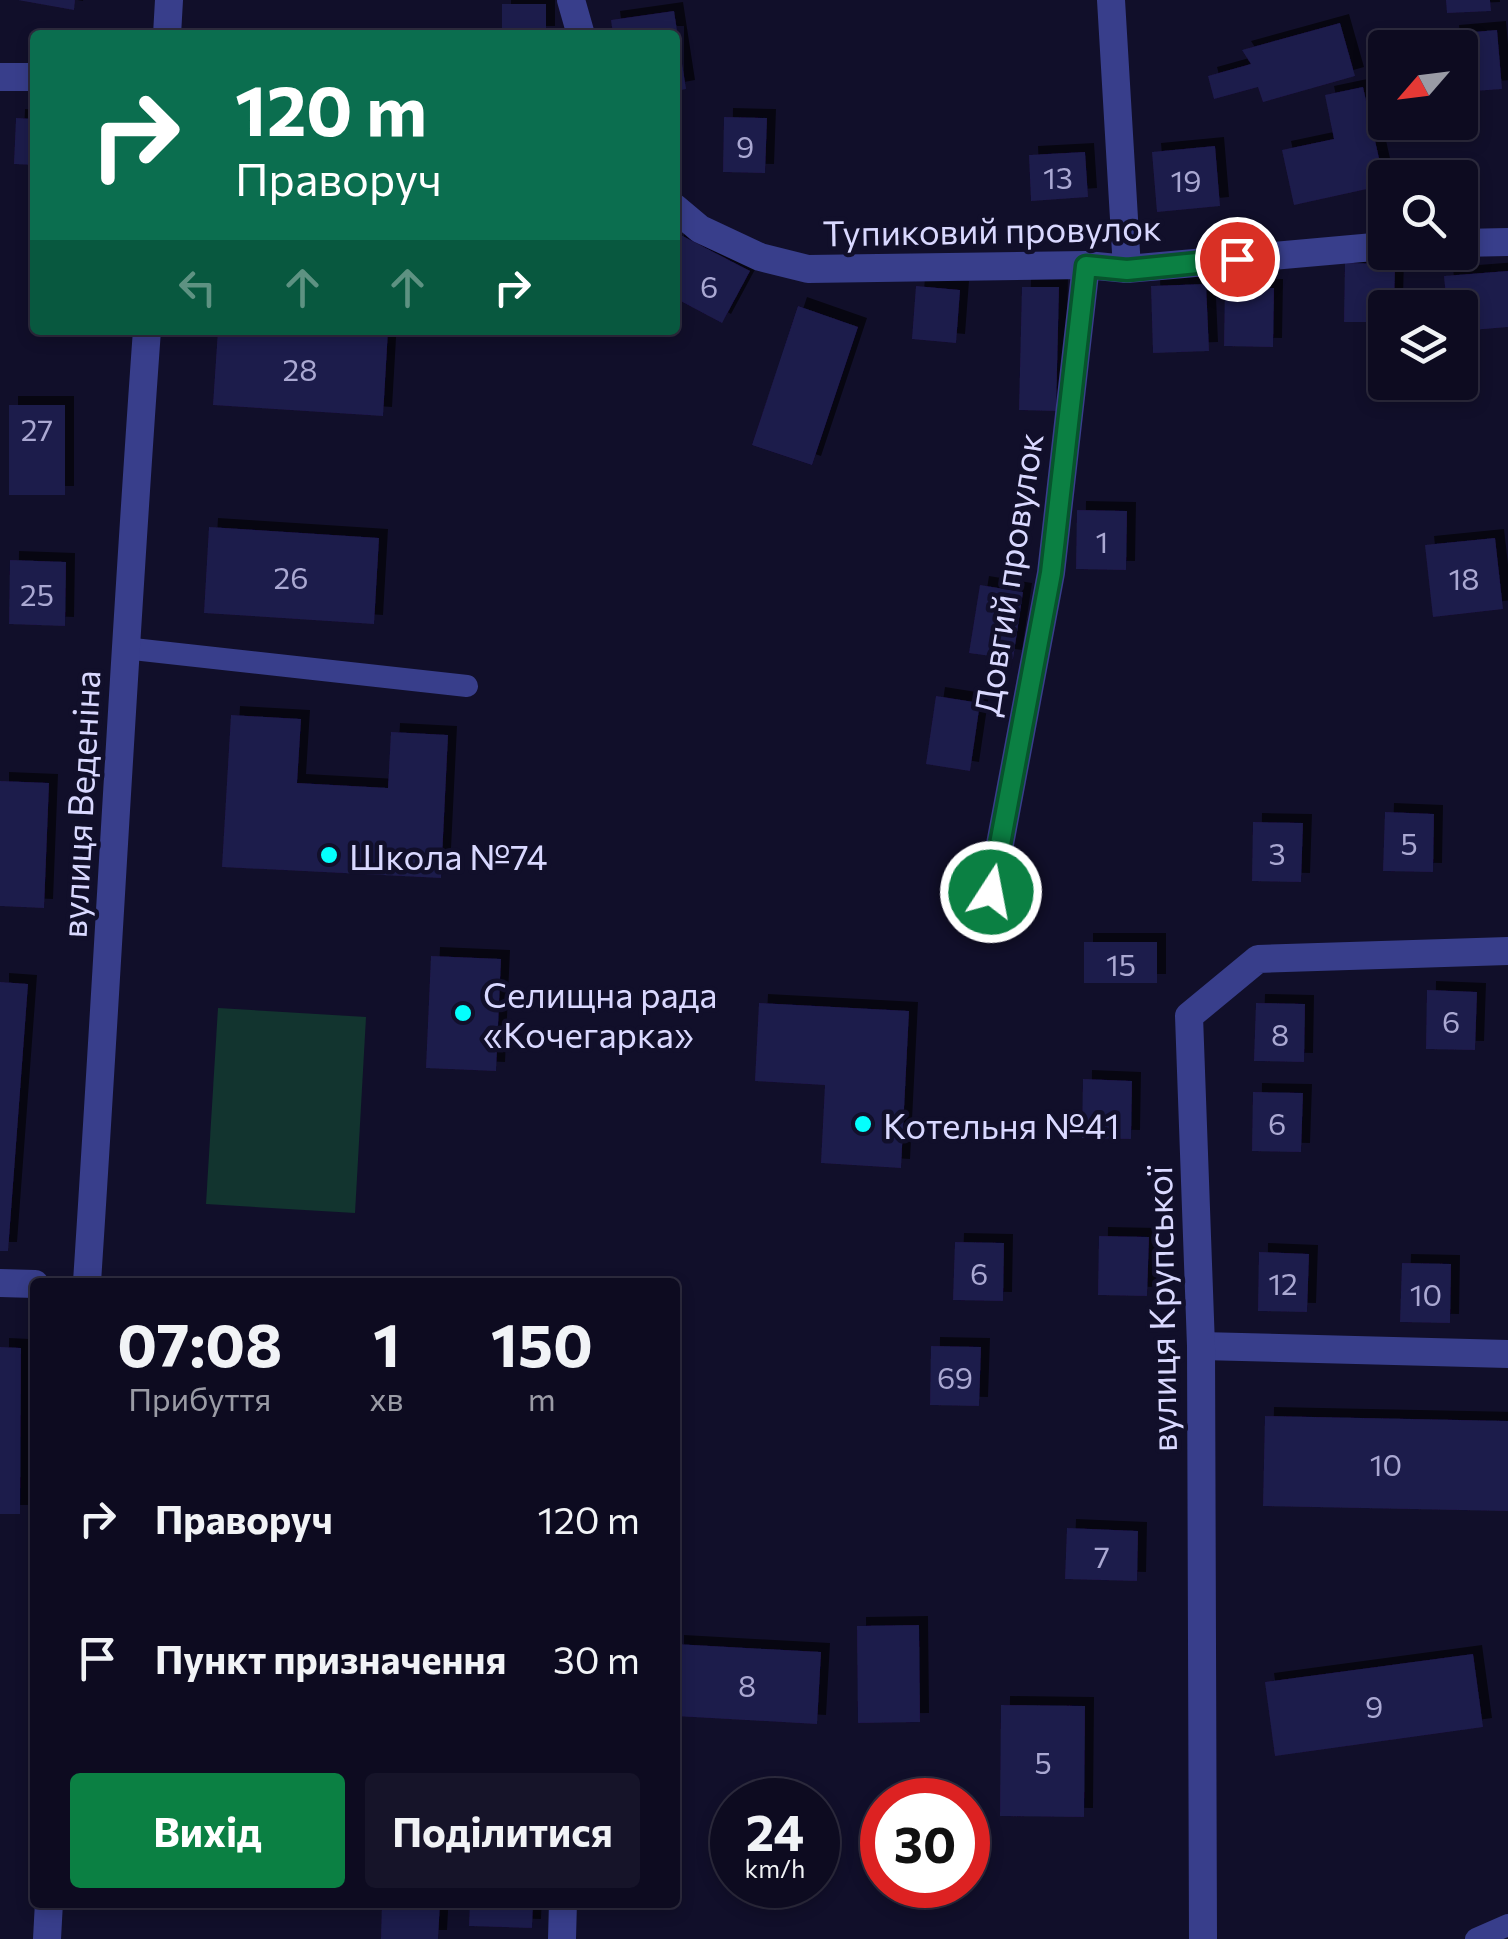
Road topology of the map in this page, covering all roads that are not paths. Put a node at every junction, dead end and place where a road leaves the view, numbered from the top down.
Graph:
1 (169, 0) edge
2 (571, 0) edge
3 (1111, 0) edge
4 (167, 30) edge
5 (580, 30) edge
6 (0, 76) edge
7 (30, 78) edge
8 (680, 212) edge
9 (1508, 242) edge
10 (1478, 243) edge
11 (1368, 248) edge
12 (1086, 266) junction
13 (1127, 270) junction
14 (147, 335) edge
15 (124, 648) junction
16 (467, 686) dead end
17 (991, 892) dead end
18 (1508, 951) edge
19 (87, 1278) edge
20 (0, 1284) edge
21 (30, 1284) edge
22 (1201, 1346) junction
23 (1508, 1354) edge
24 (49, 1908) edge
25 (563, 1908) edge
26 (1508, 1925) edge
27 (47, 1939) edge
28 (562, 1939) edge
29 (1204, 1939) edge
30 (1476, 1939) edge

1 - 4 street
2 - 5 street
3 - 13 street
6 - 7 street
8 - 12 street, Тупиковий провулок
9 - 10 street
11 - 13 street, Тупиковий провулок
12 - 13 street, Тупиковий провулок
12 - 17 street, Довгий провулок
14 - 15 street, вулиця Веденіна
15 - 16 lane
15 - 19 street, вулиця Веденіна
18 - 22 street, вулиця Крупської
20 - 21 street
22 - 23 street
22 - 29 street, вулиця Крупської
24 - 27 street
25 - 28 street
26 - 30 lane

